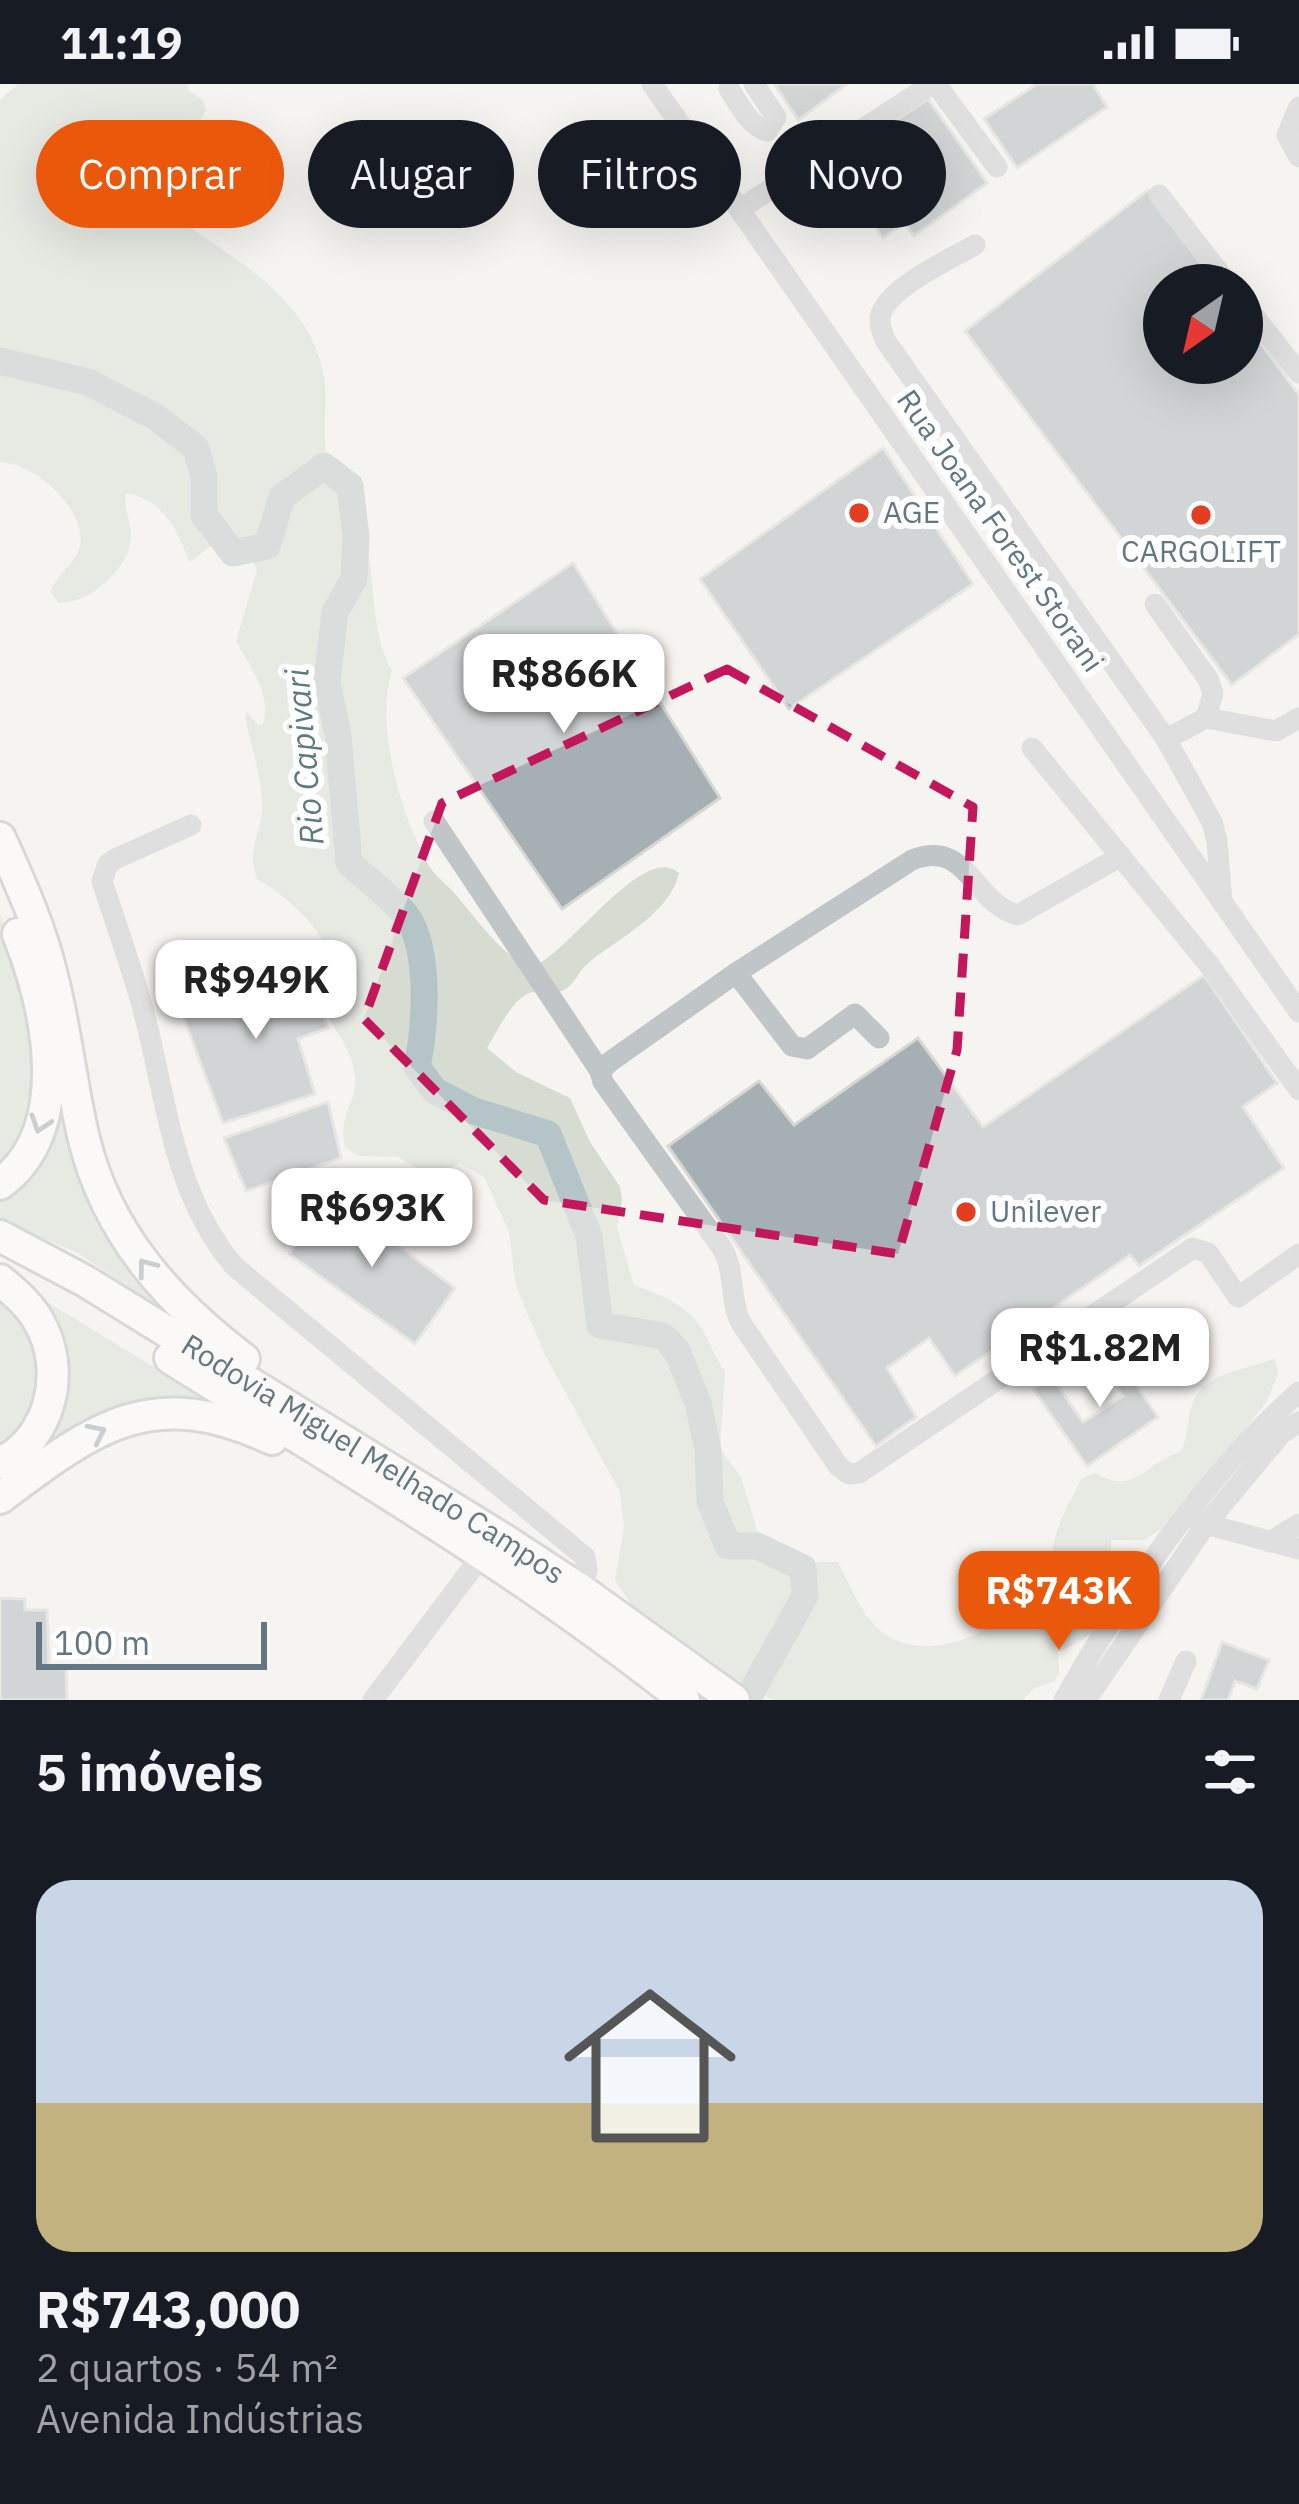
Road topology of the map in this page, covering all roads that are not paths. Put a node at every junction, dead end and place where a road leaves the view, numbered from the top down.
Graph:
1 (652, 84) edge
2 (754, 84) edge
3 (934, 84) edge
4 (729, 88) dead end
5 (1299, 107) edge
6 (677, 120) edge
7 (1299, 157) edge
8 (997, 167) dead end
9 (1159, 195) dead end
10 (741, 208) edge
11 (741, 210) edge
12 (975, 244) dead end
13 (1213, 264) edge
14 (1263, 328) edge
15 (1299, 373) edge
16 (1155, 604) dead end
17 (1206, 718) junction
18 (1299, 718) edge
19 (1166, 739) junction
20 (1032, 748) dead end
21 (434, 821) dead end
22 (191, 824) dead end
23 (0, 838) edge
24 (1121, 856) junction
25 (0, 889) edge
26 (1222, 904) junction
27 (736, 973) junction
28 (1299, 1012) edge
29 (879, 1038) dead end
30 (600, 1071) junction
31 (1299, 1090) edge
32 (0, 1184) edge
33 (0, 1236) edge
34 (1299, 1254) edge
35 (0, 1257) edge
36 (0, 1280) edge
37 (1299, 1393) edge
38 (1299, 1422) edge
39 (0, 1463) edge
40 (388, 1481) junction
41 (0, 1498) edge
42 (1196, 1521) junction
43 (1299, 1524) edge
44 (1270, 1542) junction
45 (1299, 1549) edge
46 (483, 1554) junction
47 (581, 1590) junction
48 (1186, 1661) dead end
49 (693, 1690) edge
50 (373, 1700) edge
51 (734, 1700) edge
52 (1064, 1700) edge
53 (1086, 1700) edge
54 (1169, 1700) edge

1 - 6 street, Rua Joana Forest Storani
2 - 4 street
3 - 8 street
3 - 10 street
5 - 7 street
9 - 13 street
11 - 26 street, Rua Joana Forest Storani
12 - 19 street
14 - 15 street
16 - 17 street
17 - 18 street
17 - 19 street
19 - 26 street
20 - 24 street
21 - 30 street
22 - 47 street
40 -> 23 highway
24 - 27 street
24 - 31 street
25 -> 32 highway
26 - 28 street, Rua Joana Forest Storani
27 - 29 street
27 - 30 street
30 - 34 street
33 - 40 highway, Rodovia Miguel Melhado Campos
35 - 40 highway, Rodovia Miguel Melhado Campos
36 - 39 highway
37 - 42 street
38 - 42 street
41 -> 40 highway
40 - 46 highway, Rodovia Miguel Melhado Campos
40 - 47 highway, Rodovia Miguel Melhado Campos
42 - 44 street
42 - 52 street
42 - 53 street
43 - 44 street
44 - 45 street
46 - 49 highway, Rodovia Miguel Melhado Campos
46 - 50 street
47 - 49 highway, Rodovia Miguel Melhado Campos
48 - 54 street
49 - 51 highway, Rodovia Miguel Melhado Campos

